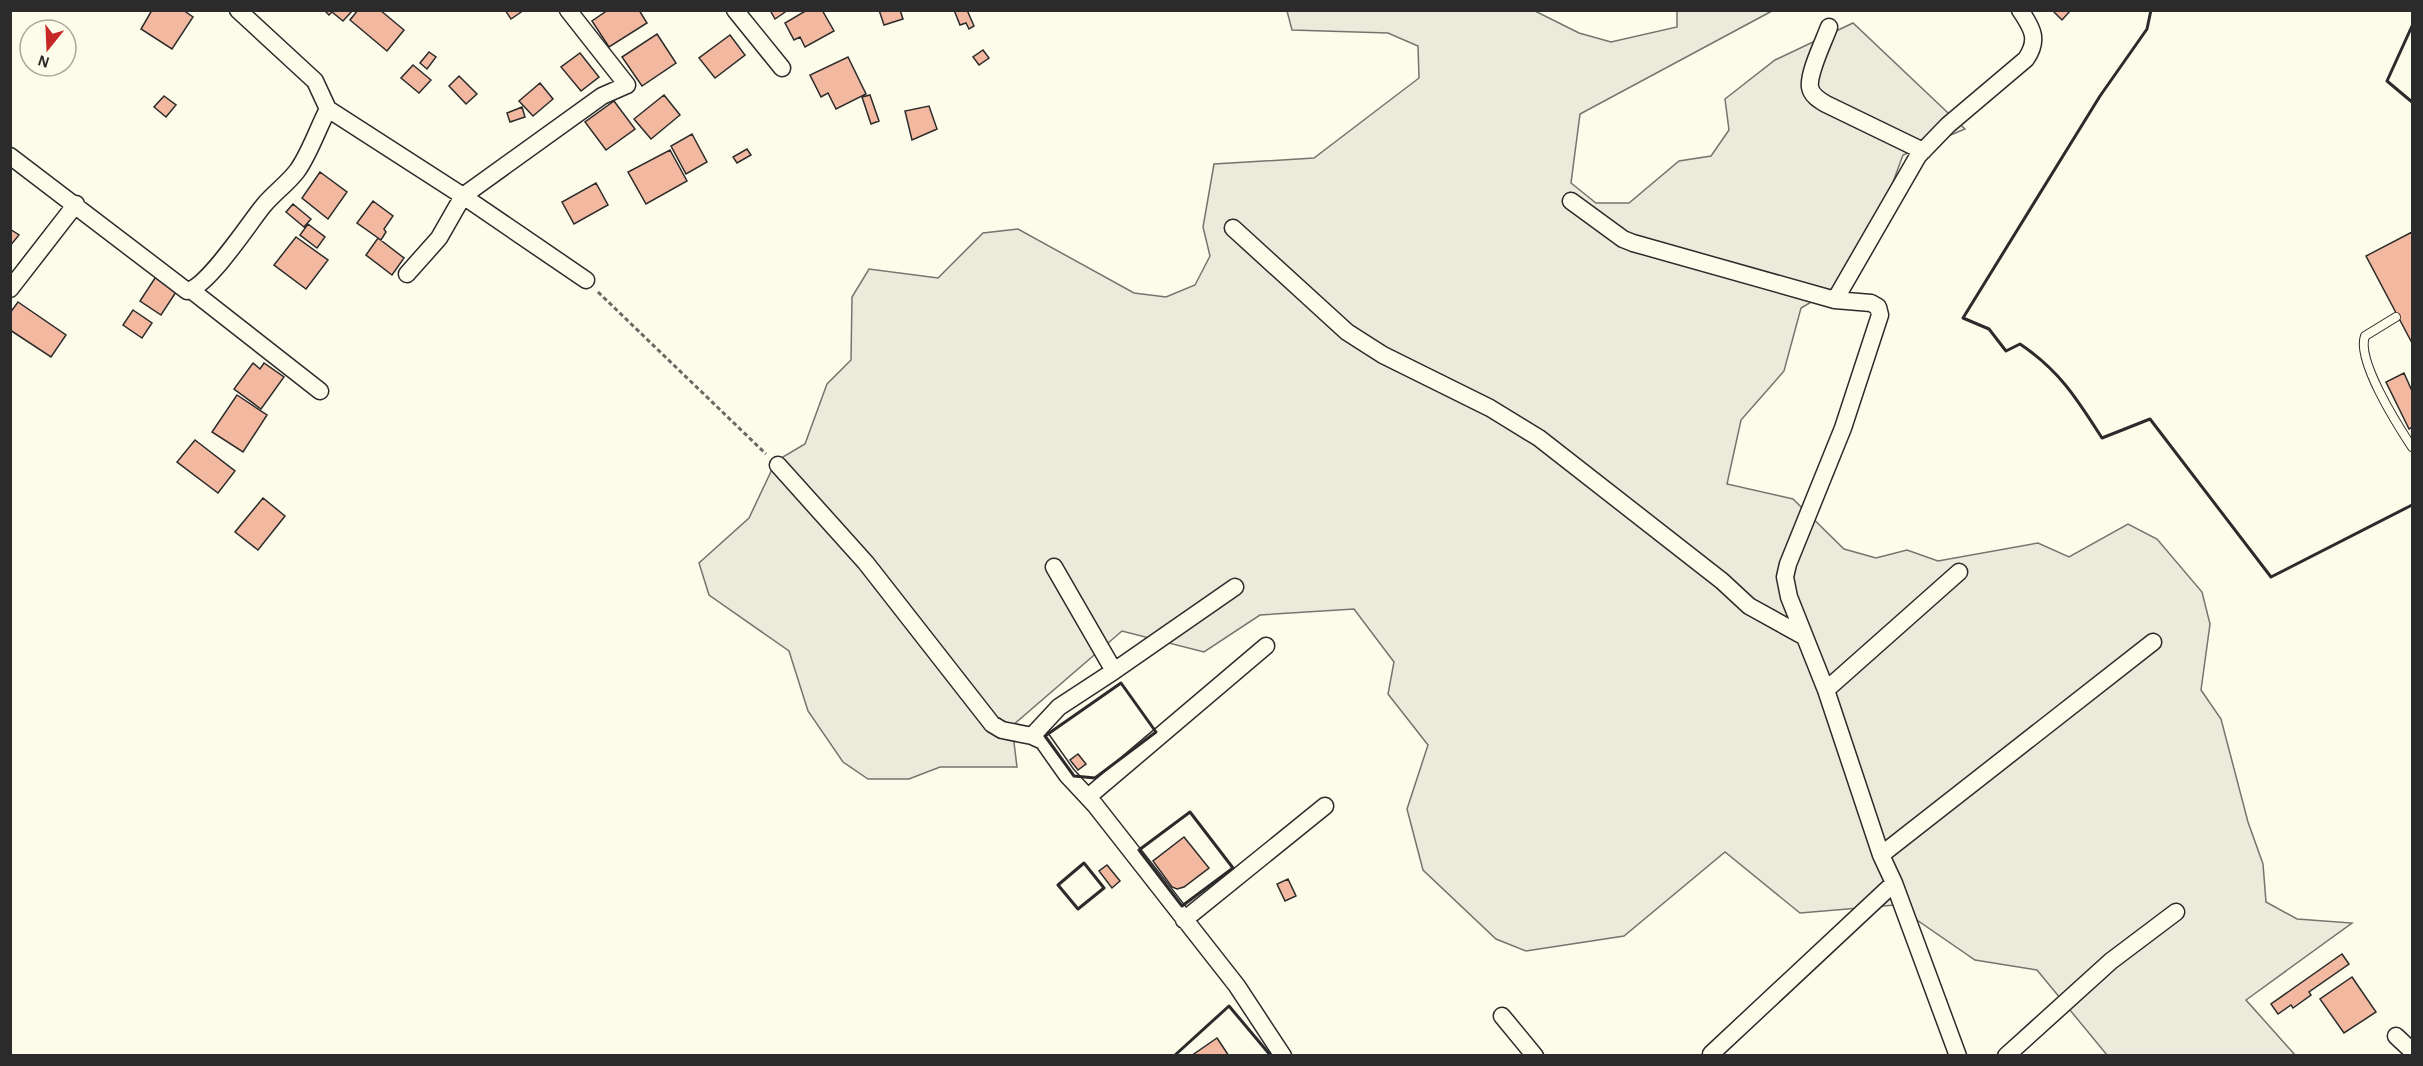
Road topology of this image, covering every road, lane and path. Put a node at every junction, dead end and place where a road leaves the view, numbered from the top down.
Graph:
1 (238, 10) edge
2 (568, 10) edge
3 (735, 10) edge
4 (2020, 10) edge
5 (259, 18) edge
6 (1829, 27) dead end
7 (782, 68) dead end
8 (328, 109) junction
9 (1923, 151) junction
10 (10, 156) edge
11 (463, 196) junction
12 (1571, 201) dead end
13 (76, 204) junction
14 (1233, 228) dead end
15 (406, 274) dead end
16 (586, 280) joint
17 (10, 289) edge
18 (191, 290) junction
19 (1835, 300) junction
20 (2396, 318) dead end
21 (320, 391) dead end
22 (2412, 447) edge
23 (778, 465) joint
24 (1054, 567) dead end
25 (1959, 572) dead end
26 (1234, 587) dead end
27 (1805, 637) junction
28 (2153, 642) dead end
29 (1266, 646) dead end
30 (1114, 671) junction
31 (1826, 690) junction
32 (1032, 736) junction
33 (1089, 797) junction
34 (1324, 806) dead end
35 (1881, 855) junction
36 (1894, 883) junction
37 (2176, 912) dead end
38 (1184, 920) junction
39 (1502, 1016) dead end
40 (2396, 1036) dead end
41 (2412, 1051) edge
42 (1711, 1054) edge
43 (1283, 1056) edge
44 (1535, 1056) edge
45 (1958, 1056) edge
46 (2006, 1056) edge

1 - 5 street
2 - 11 street
3 - 7 street
4 - 9 street
5 - 8 street
6 - 9 street
8 - 11 street
8 - 18 street
9 - 19 street
10 - 13 street
11 - 15 street
11 - 16 street
12 - 19 street
13 - 17 street
13 - 18 street
14 - 27 street
16 - 23 path
18 - 21 street
19 - 27 street
20 - 22 lane
23 - 32 street
24 - 30 street
25 - 31 street
26 - 30 street
27 - 31 street
28 - 35 street
29 - 33 street
30 - 32 street
31 - 35 street
32 - 33 street
33 - 38 street
34 - 38 street
35 - 36 street
36 - 42 street
36 - 45 street
37 - 46 street
38 - 43 street
39 - 44 street
40 - 41 street

